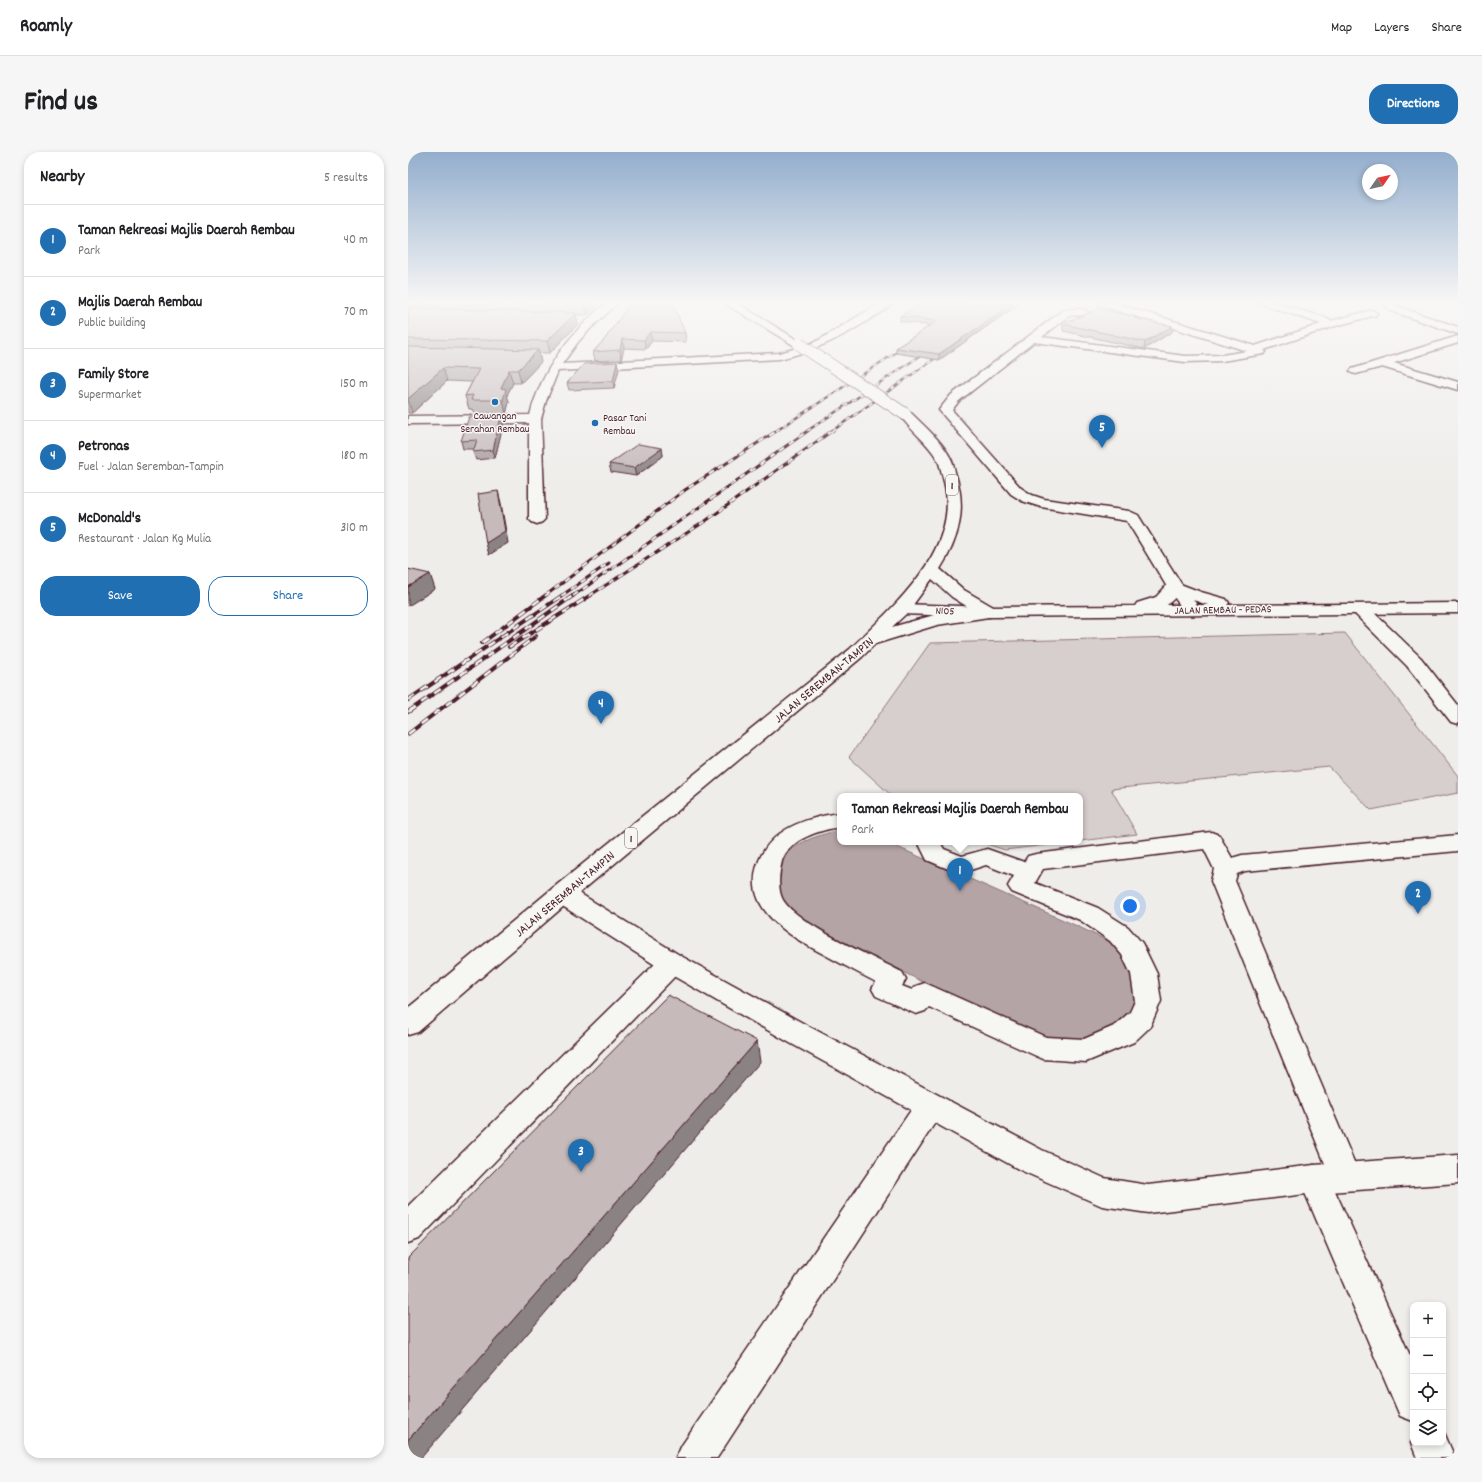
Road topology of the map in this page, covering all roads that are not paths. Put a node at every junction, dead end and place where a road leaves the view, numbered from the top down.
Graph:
1 (557, 364) edge
2 (829, 364) edge
3 (1000, 364) edge
4 (1379, 364) edge
5 (1385, 364) edge
6 (1356, 371) dead end
7 (1458, 386) edge
8 (535, 419) junction
9 (408, 420) edge
10 (537, 519) dead end
11 (932, 569) junction
12 (1175, 587) junction
13 (1458, 608) edge
14 (901, 609) junction
15 (1241, 609) junction
16 (1192, 610) junction
17 (1361, 610) junction
18 (1130, 611) junction
19 (989, 612) junction
20 (870, 641) junction
21 (1458, 718) edge
22 (837, 821) edge
23 (1458, 843) edge
24 (930, 845) edge
25 (1226, 869) junction
26 (1028, 872) junction
27 (562, 894) junction
28 (672, 963) junction
29 (408, 1024) edge
30 (930, 1106) junction
31 (1458, 1169) edge
32 (1330, 1178) junction
33 (408, 1228) edge
34 (1410, 1395) edge
35 (1431, 1446) edge
36 (695, 1458) edge
37 (1436, 1458) edge

1 - 8 main road
2 - 11 main road, JALAN SEREMBAN-TAMPIN / 1, bridge
3 - 12 main road
4 - 6 main road
5 - 7 main road
8 - 9 main road
8 - 10 main road
11 - 14 main road, JALAN SEREMBAN-TAMPIN / 1
11 - 19 main road
12 - 15 main road
12 - 16 main road
12 - 18 main road
13 - 17 main road, JALAN REMBAU - PEDAS / N105
14 - 19 main road, N105 / N105
14 - 20 main road, JALAN SEREMBAN-TAMPIN / 1
15 - 16 main road, JALAN REMBAU - PEDAS / N105
15 - 17 main road, JALAN REMBAU - PEDAS / N105
16 - 18 main road, JALAN REMBAU - PEDAS / N105
17 - 21 main road
18 - 19 main road, JALAN REMBAU - PEDAS / N105
19 - 20 main road
20 - 27 main road, JALAN SEREMBAN-TAMPIN / 1
22 - 26 main road
23 - 25 main road
24 - 26 main road
25 - 26 main road
25 - 32 main road
27 - 28 main road
27 - 29 main road, JALAN SEREMBAN-TAMPIN / 1
28 - 30 main road
28 - 33 main road
30 - 32 main road
30 - 36 main road
31 - 32 main road
32 - 34 main road
35 - 37 main road

